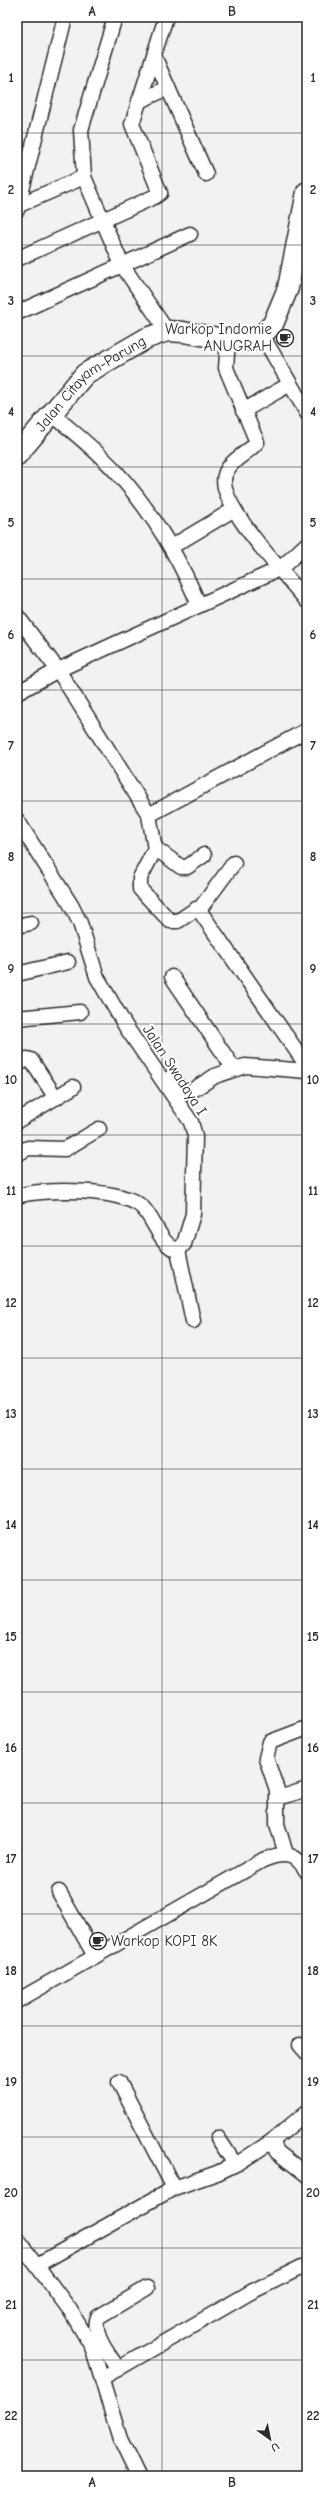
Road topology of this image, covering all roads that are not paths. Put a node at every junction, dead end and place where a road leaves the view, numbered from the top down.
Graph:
1 (65, 17) edge
2 (115, 17) edge
3 (166, 17) edge
4 (154, 56) junction
5 (168, 88) junction
6 (139, 101) junction
7 (206, 174) dead end
8 (84, 177) junction
9 (307, 192) edge
10 (18, 207) edge
11 (103, 219) junction
12 (190, 234) dead end
13 (17, 259) edge
14 (122, 265) junction
15 (17, 313) edge
16 (167, 332) junction
17 (262, 335) junction
18 (228, 340) junction
19 (290, 384) junction
20 (243, 411) junction
21 (51, 413) junction
22 (307, 413) edge
23 (17, 455) edge
24 (233, 510) junction
25 (307, 544) edge
26 (171, 547) junction
27 (280, 568) junction
28 (307, 601) edge
29 (199, 605) junction
30 (17, 616) edge
31 (58, 670) junction
32 (17, 693) edge
33 (307, 730) edge
34 (150, 815) junction
35 (17, 820) edge
36 (155, 848) junction
37 (204, 855) dead end
38 (234, 863) dead end
39 (199, 910) junction
40 (32, 922) dead end
41 (17, 926) edge
42 (68, 962) dead end
43 (17, 974) edge
44 (172, 976) dead end
45 (97, 977) junction
46 (80, 1012) dead end
47 (17, 1018) edge
48 (17, 1065) edge
49 (307, 1066) edge
50 (234, 1069) junction
51 (307, 1071) edge
52 (73, 1087) dead end
53 (56, 1098) junction
54 (17, 1121) edge
55 (98, 1129) dead end
56 (17, 1154) edge
57 (18, 1193) edge
58 (178, 1250) junction
59 (192, 1321) dead end
60 (307, 1728) edge
61 (307, 1789) edge
62 (278, 1798) junction
63 (286, 1854) junction
64 (307, 1872) edge
65 (59, 1892) dead end
66 (94, 1956) junction
67 (17, 2001) edge
68 (119, 2082) dead end
69 (307, 2112) edge
70 (218, 2138) dead end
71 (272, 2141) junction
72 (235, 2164) junction
73 (307, 2175) edge
74 (174, 2188) junction
75 (17, 2239) edge
76 (37, 2265) junction
77 (302, 2267) dead end
78 (147, 2288) dead end
79 (118, 2369) junction
80 (102, 2378) junction
81 (138, 2476) edge

1 - 10 street
2 - 8 street
3 - 4 street
4 - 5 street
4 - 6 street
5 - 6 street
5 - 7 street
6 - 11 street
8 - 10 street
8 - 11 street
9 - 17 street
11 - 13 street
11 - 14 street
12 - 14 street
14 - 15 street
14 - 16 street
16 - 18 street, Jalan Citayam-Parung
16 - 21 street, Jalan Citayam-Parung
17 - 18 street, Jalan Citayam-Parung
17 - 19 street
18 - 20 street
19 - 20 street
19 - 22 street
20 - 24 street
21 - 23 street, Jalan Citayam-Parung
21 - 26 street
24 - 26 street
24 - 27 street
25 - 27 street
26 - 29 street
27 - 28 street
27 - 29 street
29 - 31 street
30 - 31 street
31 - 32 street
31 - 34 street
33 - 34 street
34 - 36 street
35 - 45 street, Jalan Swadaya I
36 - 37 street
36 - 39 street
38 - 39 street
39 - 49 street
40 - 41 street
42 - 43 street
44 - 50 street
45 - 50 street
45 - 58 street, Jalan Swadaya I
46 - 47 street
48 - 53 street
50 - 51 street
52 - 53 street
53 - 54 street
55 - 56 street
57 - 58 street
58 - 59 street
60 - 62 street
61 - 62 street
62 - 63 street
63 - 64 street
63 - 66 street
65 - 66 street
66 - 67 street
68 - 74 street
69 - 71 street
70 - 72 street
71 - 72 street
71 - 73 street
72 - 74 street
74 - 76 street
75 - 76 street
76 - 80 street
77 - 79 street
78 - 79 street
79 - 80 street
80 - 81 street

